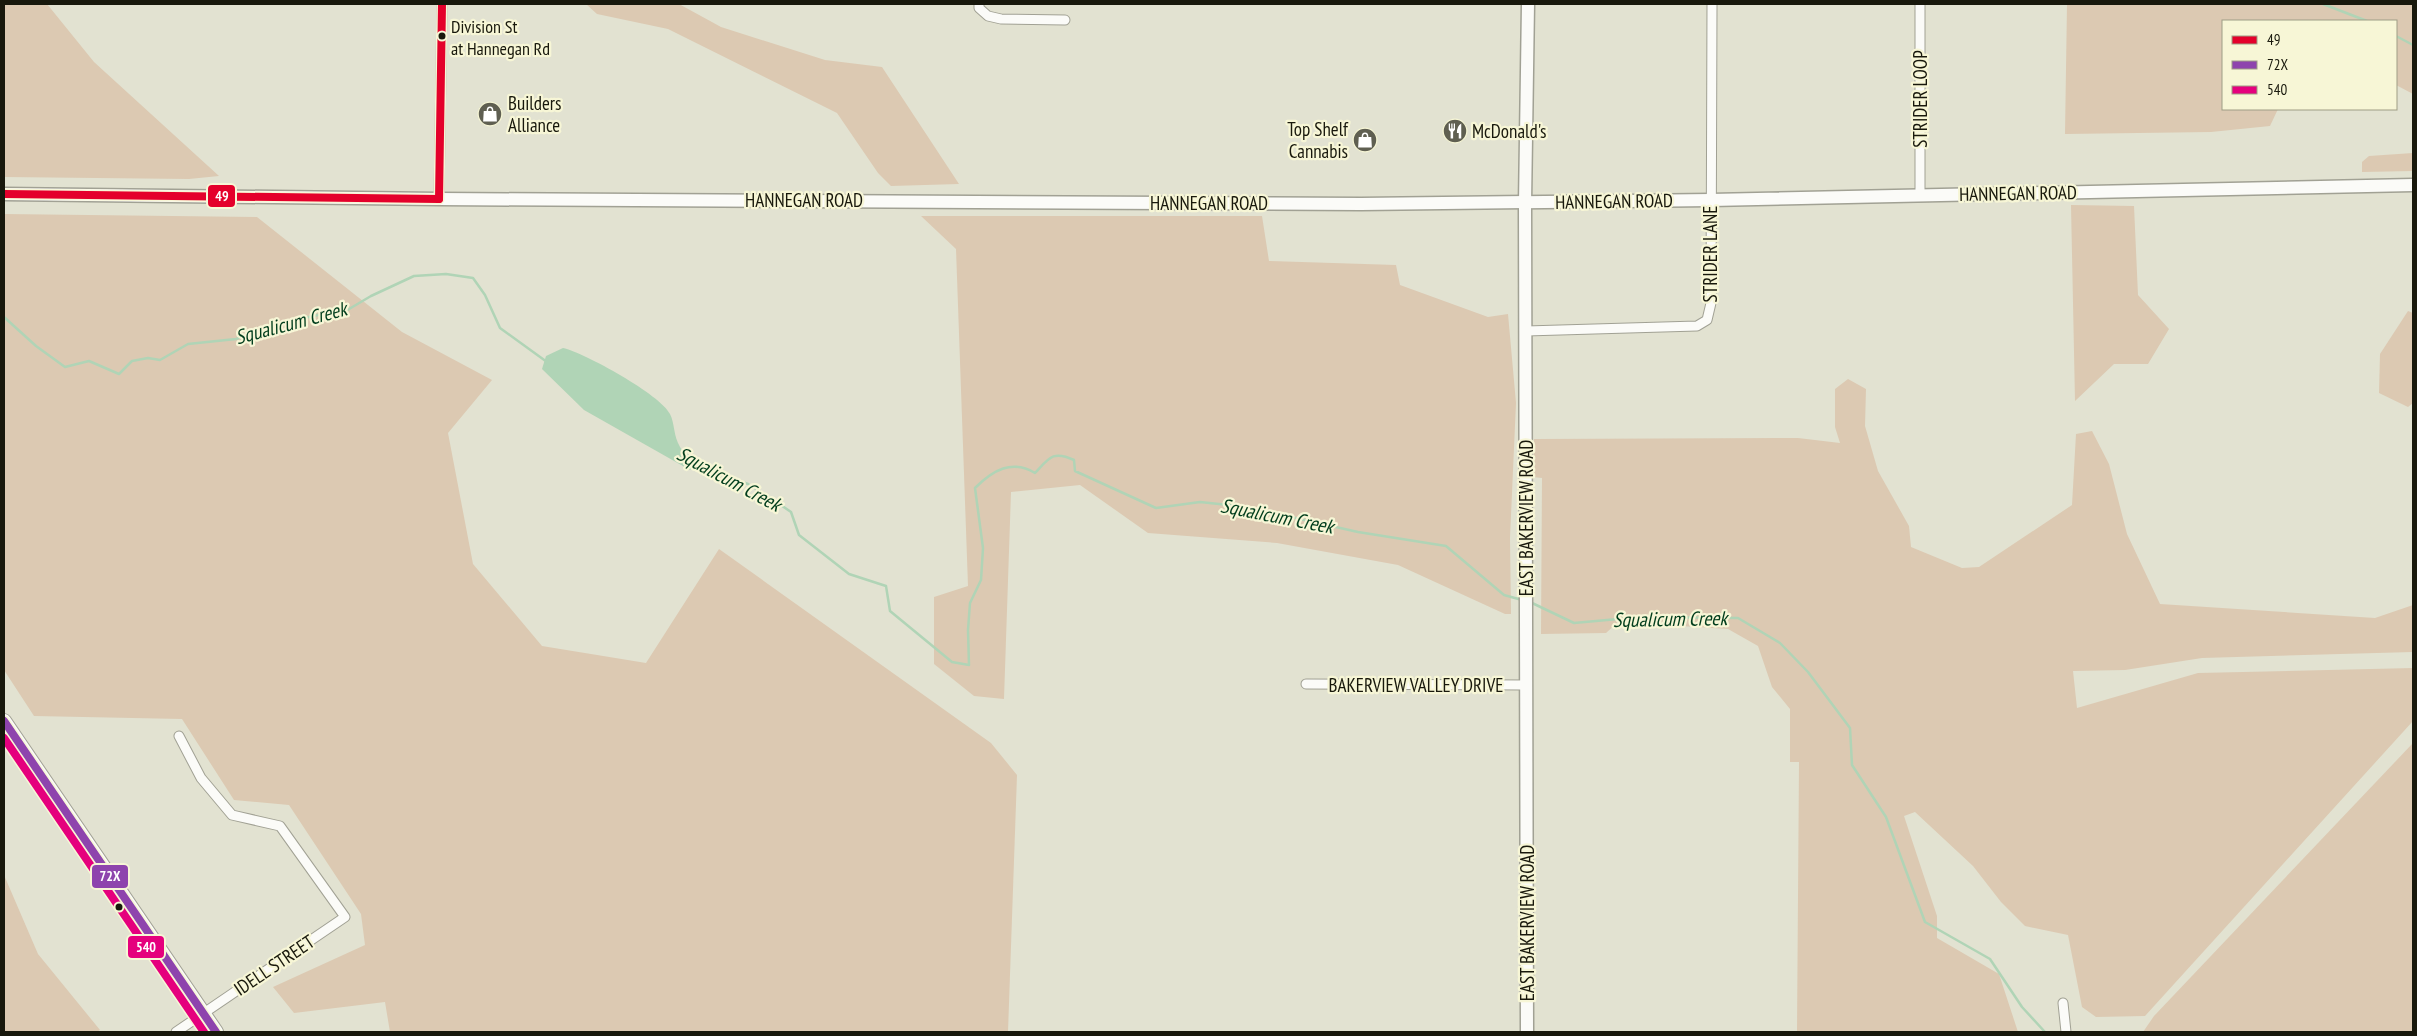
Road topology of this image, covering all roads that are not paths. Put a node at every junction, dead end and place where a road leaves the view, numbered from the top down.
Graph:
1 (442, 4) edge
2 (979, 4) edge
3 (1528, 4) edge
4 (1712, 4) edge
5 (1920, 4) edge
6 (1065, 20) dead end
7 (2413, 185) edge
8 (4, 194) edge
9 (1920, 195) junction
10 (439, 199) junction
11 (1711, 200) junction
12 (1525, 202) junction
13 (1526, 331) junction
14 (1306, 684) dead end
15 (1527, 685) junction
16 (4, 721) edge
17 (179, 736) dead end
18 (2063, 1003) dead end
19 (203, 1014) junction
20 (176, 1032) edge
21 (216, 1032) edge
22 (1527, 1032) edge
23 (2066, 1032) edge

1 - 10 street
2 - 6 street
3 - 12 main road, EAST BAKERVIEW ROAD
4 - 11 street, STRIDER LANE
5 - 9 street, STRIDER LOOP
7 - 9 main road, HANNEGAN ROAD
8 - 10 main road, HANNEGAN ROAD
9 - 11 main road, HANNEGAN ROAD
10 - 12 main road, HANNEGAN ROAD
11 - 12 main road, HANNEGAN ROAD
11 - 13 street, STRIDER LANE
12 - 13 main road, EAST BAKERVIEW ROAD
13 - 15 main road, EAST BAKERVIEW ROAD
14 - 15 street, BAKERVIEW VALLEY DRIVE
15 - 22 main road, EAST BAKERVIEW ROAD
16 - 19 main road
17 - 19 street, IDELL STREET
18 - 23 street
19 - 20 street, IDELL STREET
19 - 21 main road

